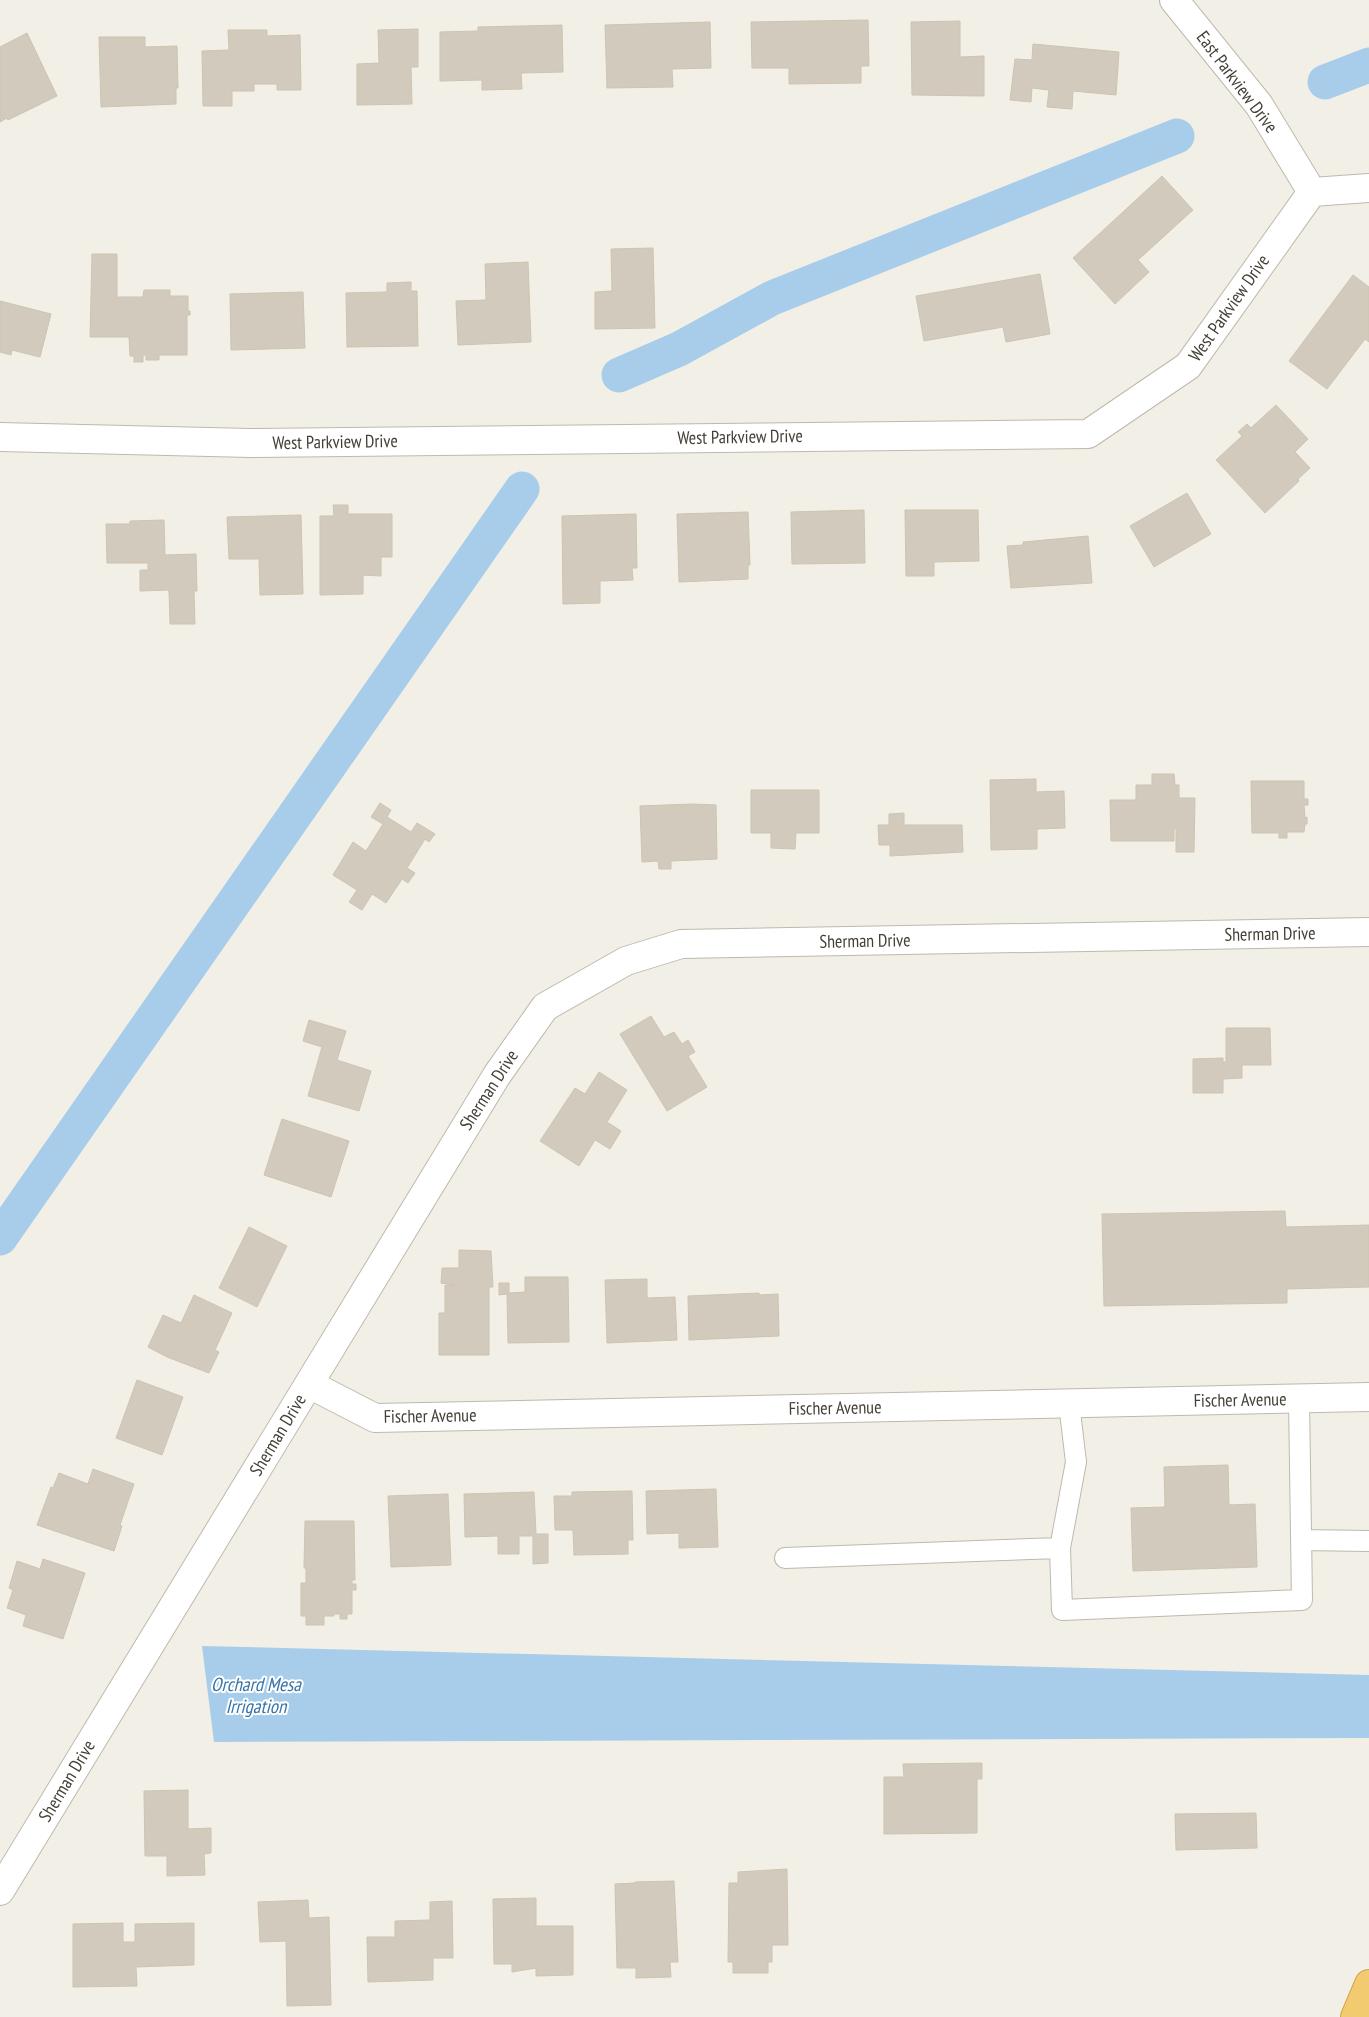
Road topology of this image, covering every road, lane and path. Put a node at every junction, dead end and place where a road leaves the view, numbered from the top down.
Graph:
1 (1174, 0) edge
2 (1369, 188) edge
3 (1312, 192) junction
4 (0, 437) edge
5 (1369, 932) edge
6 (309, 1384) junction
7 (1369, 1397) edge
8 (1299, 1399) junction
9 (1069, 1403) junction
10 (1300, 1540) junction
11 (1369, 1541) edge
12 (1060, 1548) junction
13 (785, 1558) dead end
14 (0, 1891) edge
15 (1369, 1984) edge
16 (1355, 2017) edge

1 - 3 street, East Parkview Drive
2 - 3 street
3 - 4 street, West Parkview Drive
5 - 6 street, Sherman Drive
6 - 9 street, Fischer Avenue
6 - 14 street, Sherman Drive
7 - 8 street, Fischer Avenue
8 - 9 street, Fischer Avenue
8 - 10 lane
9 - 12 lane
10 - 11 lane
10 - 12 lane
12 - 13 lane
15 - 16 highway

